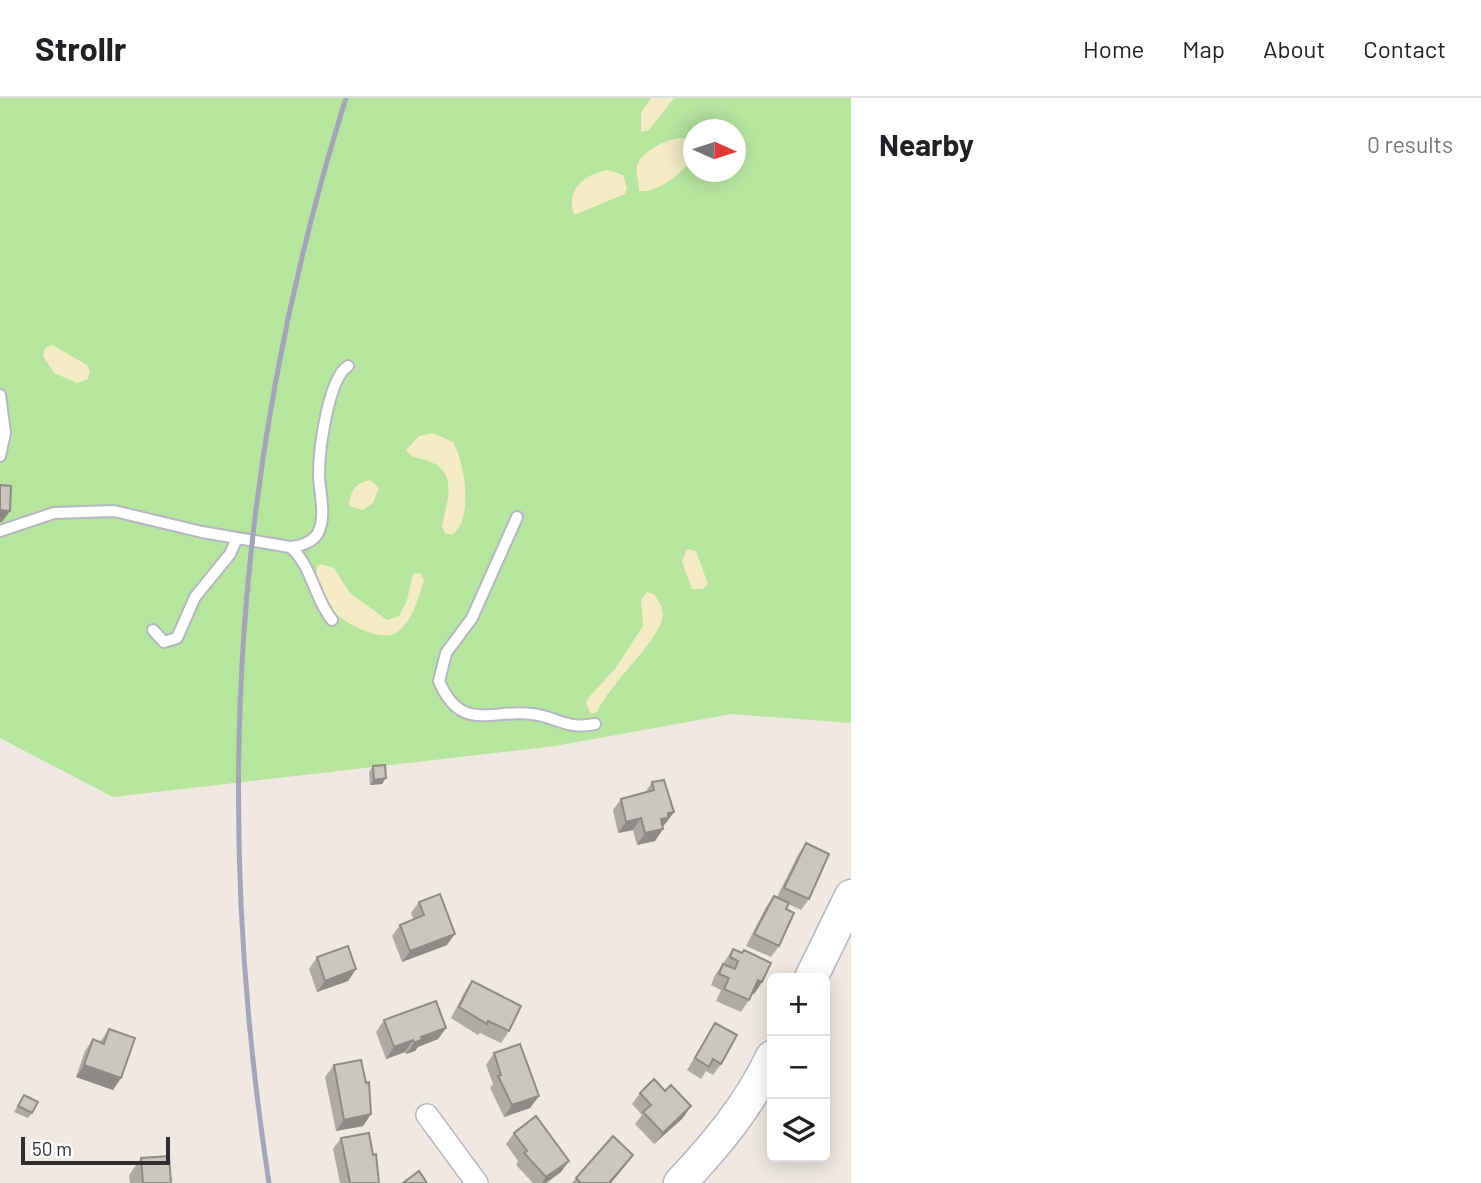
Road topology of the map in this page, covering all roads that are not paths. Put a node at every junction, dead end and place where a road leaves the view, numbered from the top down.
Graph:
1 (348, 366) dead end
2 (0, 395) edge
3 (0, 456) edge
4 (517, 517) dead end
5 (0, 531) edge
6 (237, 538) junction
7 (290, 547) junction
8 (332, 620) dead end
9 (153, 630) dead end
10 (595, 724) dead end
11 (851, 896) edge
12 (813, 973) edge
13 (767, 1068) edge
14 (427, 1115) dead end
15 (477, 1183) edge
16 (680, 1183) edge

1 - 7 lane
2 - 3 lane
4 - 10 lane
5 - 6 lane
6 - 7 lane
6 - 9 lane
7 - 8 lane
11 - 12 street
13 - 16 street
14 - 15 street

